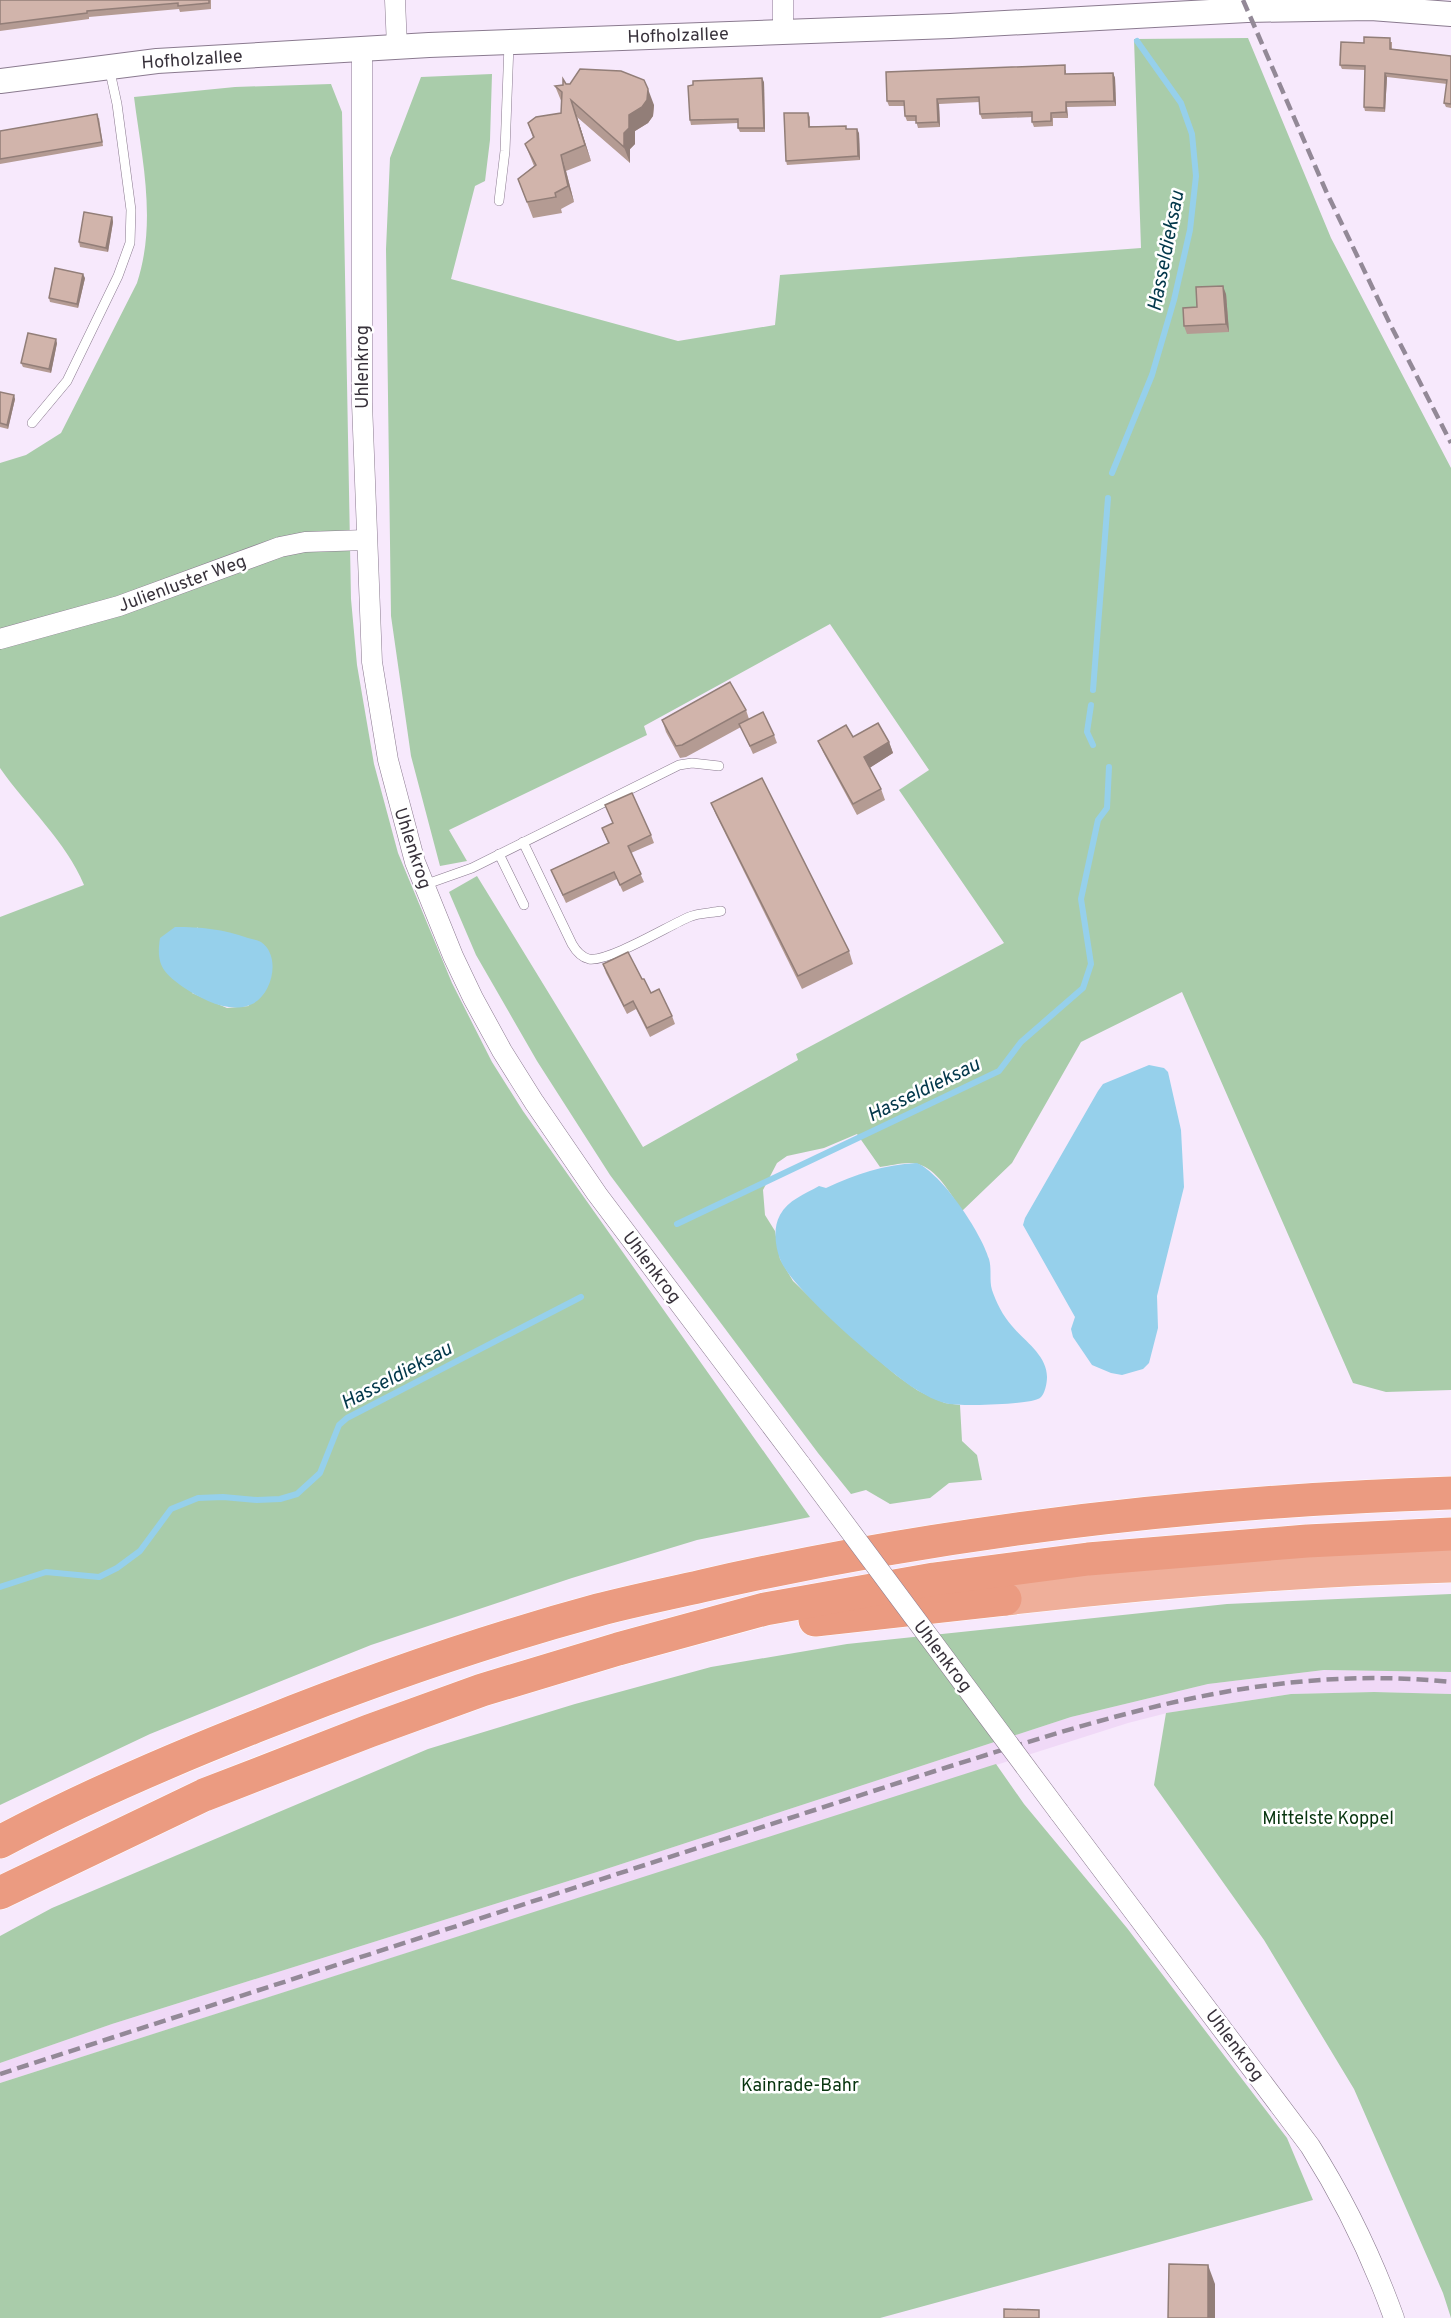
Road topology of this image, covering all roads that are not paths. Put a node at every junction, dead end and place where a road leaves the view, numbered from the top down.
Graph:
1 (395, 0) edge
2 (783, 0) edge
3 (1348, 4) edge
4 (1451, 14) edge
5 (783, 32) junction
6 (509, 41) junction
7 (397, 47) junction
8 (362, 49) junction
9 (109, 66) junction
10 (0, 81) edge
11 (499, 201) dead end
12 (32, 423) dead end
13 (366, 540) junction
14 (0, 639) edge
15 (719, 766) dead end
16 (523, 842) junction
17 (500, 854) junction
18 (424, 885) junction
19 (524, 905) dead end
20 (721, 911) dead end
21 (1451, 1493) edge
22 (1451, 1534) edge
23 (1451, 1566) edge
24 (664, 1637) junction
25 (0, 1842) edge
26 (0, 1893) edge
27 (1394, 2318) edge

1 - 7 street
2 - 5 street
3 - 4 street, Hofholzallee
3 - 5 street, Hofholzallee
5 - 6 street, Hofholzallee
6 - 7 street, Hofholzallee
6 - 11 lane
7 - 8 street, Hofholzallee
8 - 9 street, Hofholzallee
8 - 13 street, Uhlenkrog
9 - 10 street, Hofholzallee
9 - 12 lane
13 - 14 street, Julienluster Weg
13 - 18 street, Uhlenkrog
15 - 16 lane
16 - 17 lane
16 - 20 lane
17 - 18 lane
17 - 19 lane
18 - 27 street, Uhlenkrog, bridge
21 - 25 highway
22 - 24 highway
23 - 24 highway
24 - 26 highway

